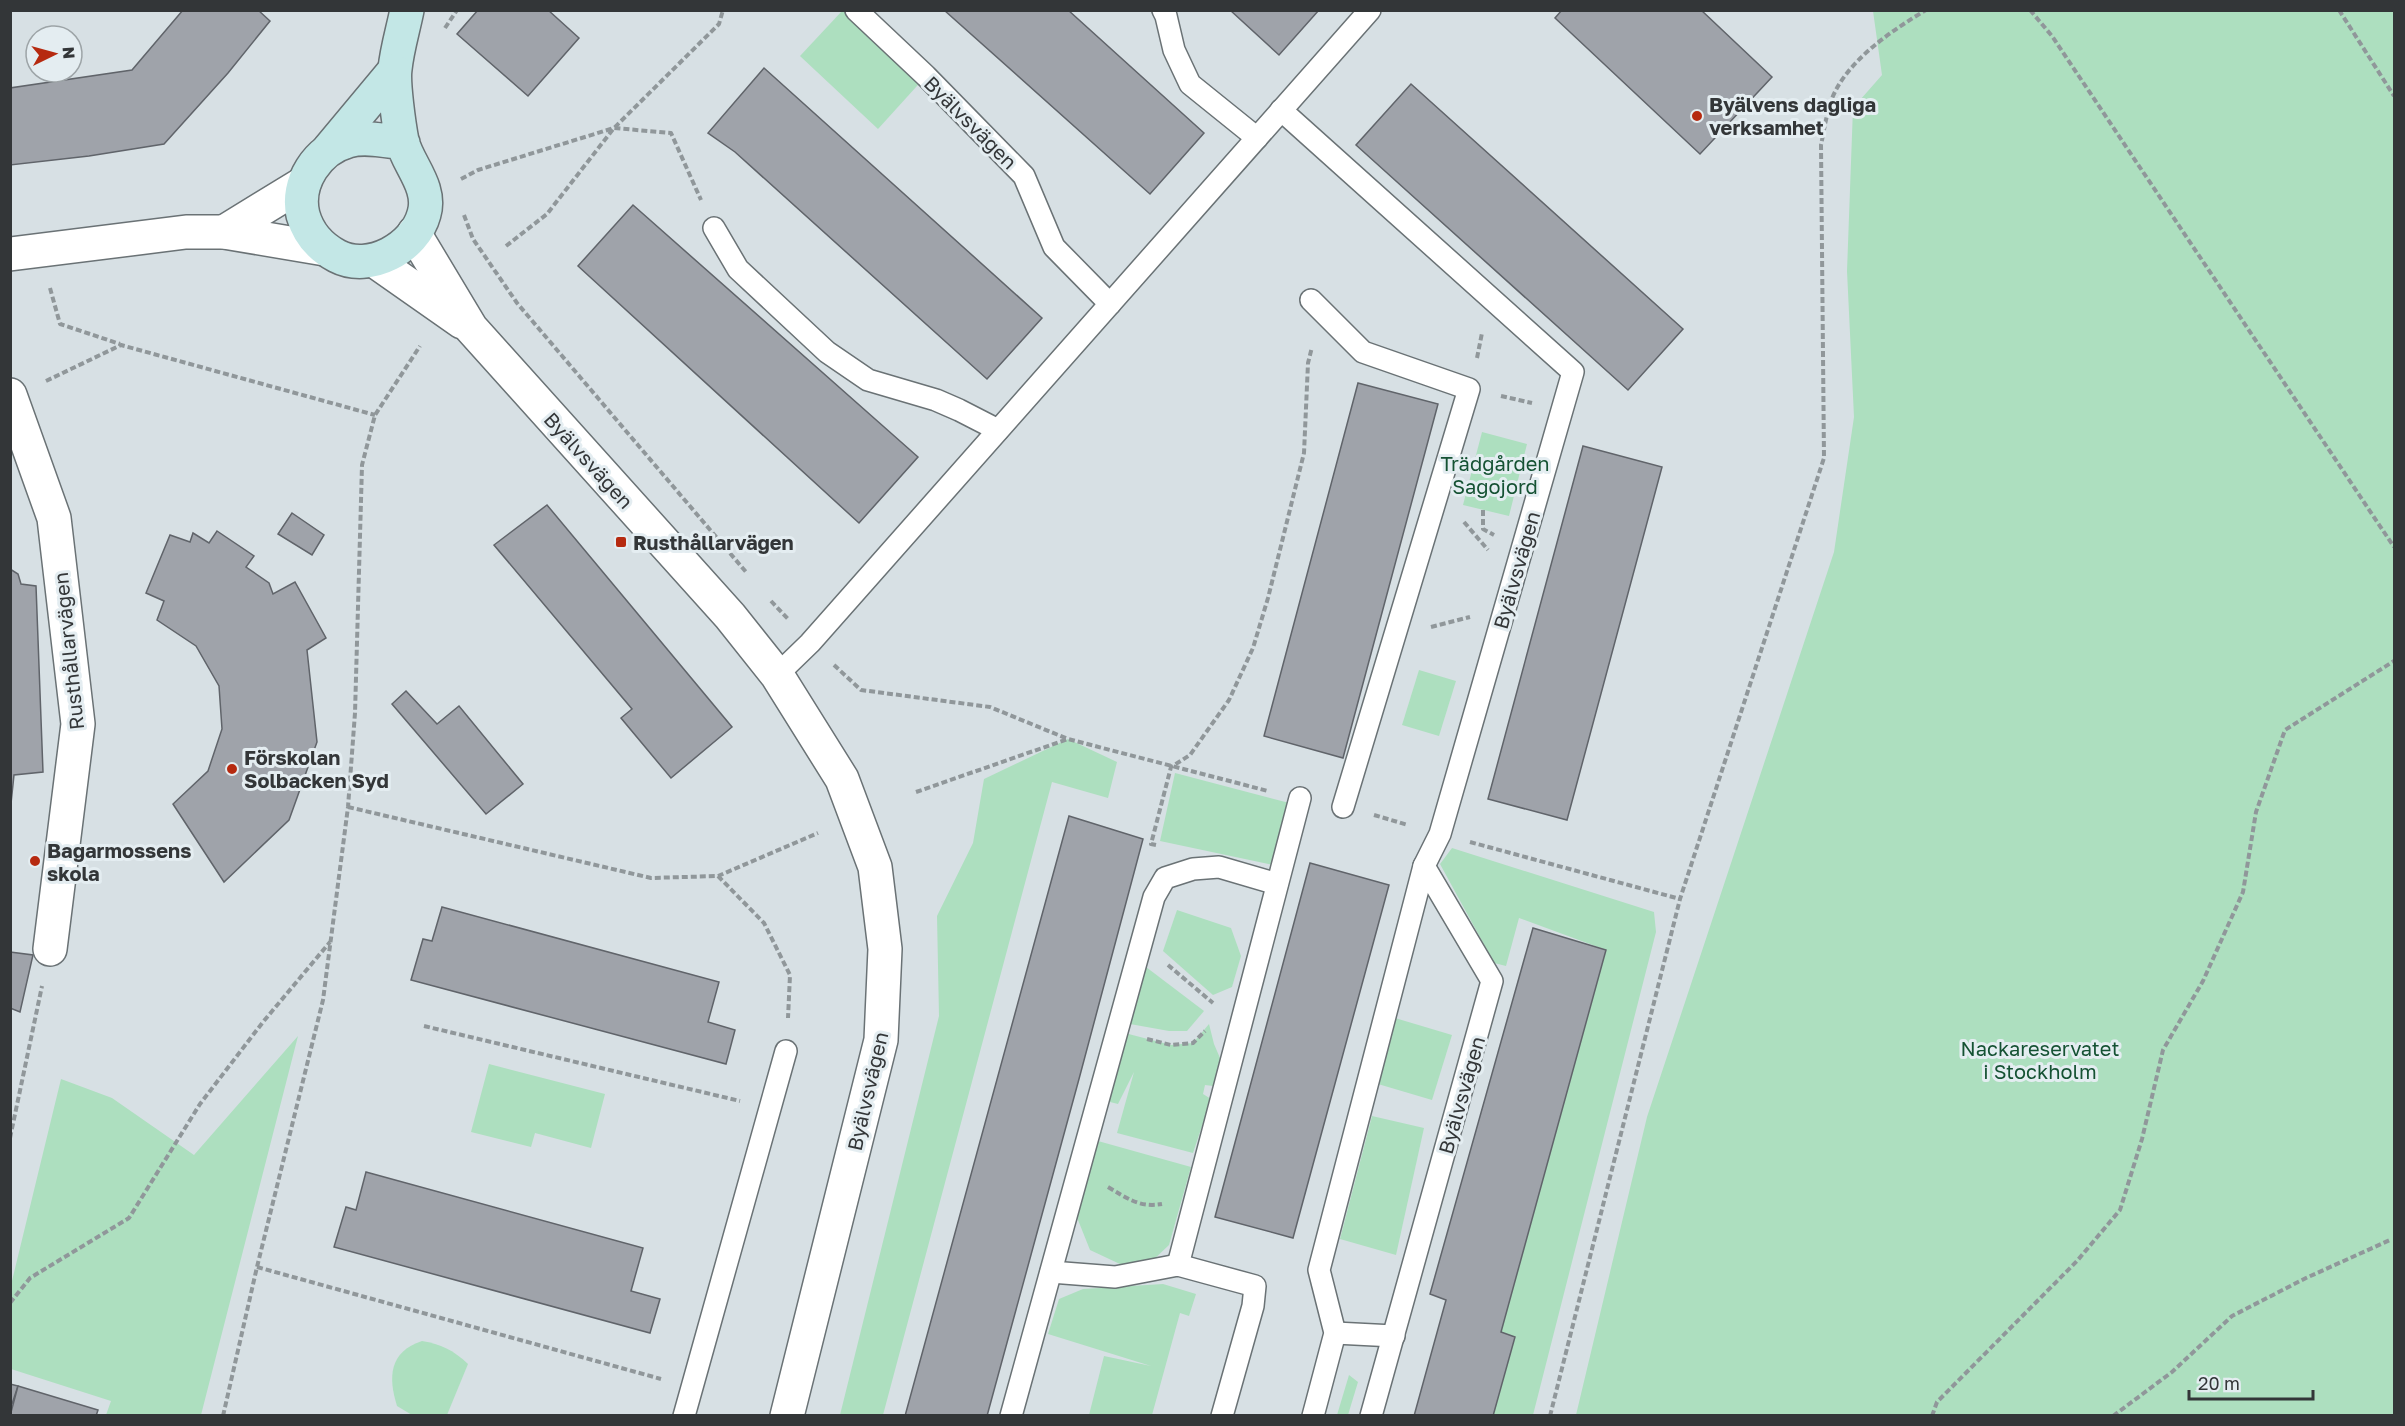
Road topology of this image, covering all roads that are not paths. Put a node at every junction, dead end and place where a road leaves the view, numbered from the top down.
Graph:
1 (407, 10) edge
2 (856, 10) edge
3 (1163, 10) edge
4 (1370, 10) edge
5 (394, 71) junction
6 (1281, 110) junction
7 (1257, 138) junction
8 (403, 142) junction
9 (329, 149) junction
10 (304, 183) junction
11 (714, 228) road end
12 (224, 232) junction
13 (414, 233) junction
14 (325, 249) junction
15 (25, 252) edge
16 (375, 261) junction
17 (1110, 304) junction
18 (1316, 305) road end
19 (471, 328) junction
20 (11, 396) edge
21 (998, 430) junction
22 (777, 675) junction
23 (1300, 798) dead end
24 (1343, 807) dead end
25 (1424, 866) junction
26 (1277, 884) junction
27 (50, 949) road end
28 (786, 1051) road end
29 (1178, 1265) junction
30 (1051, 1272) junction
31 (1335, 1332) junction
32 (1394, 1336) junction
33 (684, 1416) edge
34 (787, 1416) edge
35 (1011, 1416) edge
36 (1222, 1416) edge
37 (1313, 1416) edge
38 (1371, 1416) edge

1 - 5 street
2 - 17 lane, Byälvsvägen
3 - 7 lane
4 - 6 lane
5 - 8 street
5 - 9 street
6 - 7 lane
6 - 25 lane, Byälvsvägen
7 - 17 lane
8 - 9 street
8 - 13 street
9 - 10 street
10 - 12 street
10 - 14 street
11 - 21 lane
12 - 14 street
12 - 15 street
13 - 16 street
13 - 19 street, Byälvsvägen
14 - 16 street
16 - 19 street, Byälvsvägen
17 - 21 lane
18 - 24 lane
19 - 22 street, Byälvsvägen
20 - 27 street, Rusthållarvägen
21 - 22 lane
22 - 34 street, Byälvsvägen
23 - 26 lane
25 - 31 lane, Byälvsvägen
25 - 32 lane, Byälvsvägen
26 - 29 lane
26 - 30 lane
28 - 33 lane
29 - 30 lane
29 - 36 lane
30 - 35 lane
31 - 32 lane
31 - 37 lane, Byälvsvägen
32 - 38 lane, Byälvsvägen

